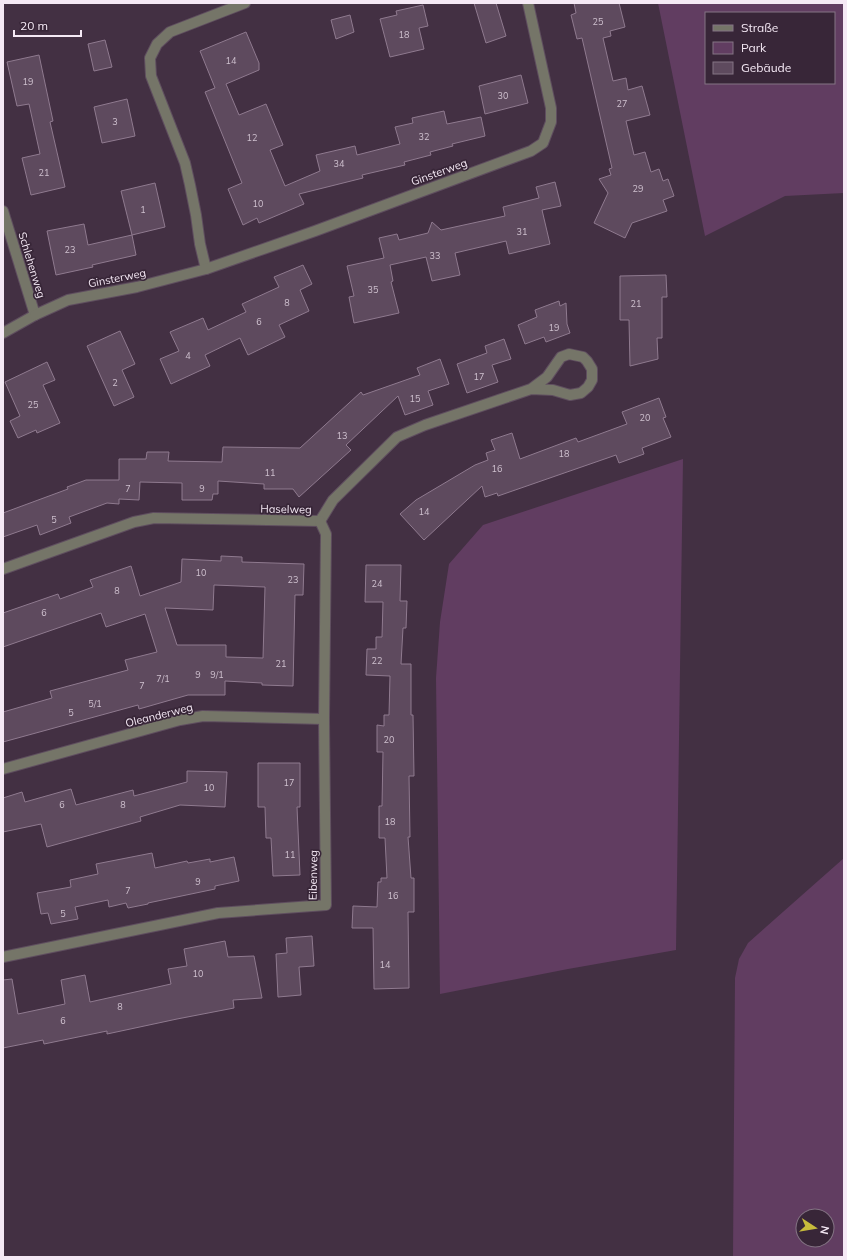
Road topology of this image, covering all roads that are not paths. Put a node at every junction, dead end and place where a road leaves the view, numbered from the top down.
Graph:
1 (245, 3) edge
2 (528, 3) edge
3 (3, 211) edge
4 (206, 269) junction
5 (35, 315) junction
6 (3, 333) edge
7 (531, 389) junction
8 (320, 521) junction
9 (3, 569) edge
10 (324, 719) junction
11 (3, 769) edge
12 (3, 957) edge

1 - 4 street
2 - 4 street, Ginsterweg
3 - 5 street, Schlehenweg
4 - 5 street, Ginsterweg
5 - 6 street, Schlehenweg
7 - 7 street, Haselweg
7 - 8 street, Haselweg
8 - 9 street, Haselweg
8 - 10 street, Eibenweg
10 - 11 street, Oleanderweg
10 - 12 street, Eibenweg

